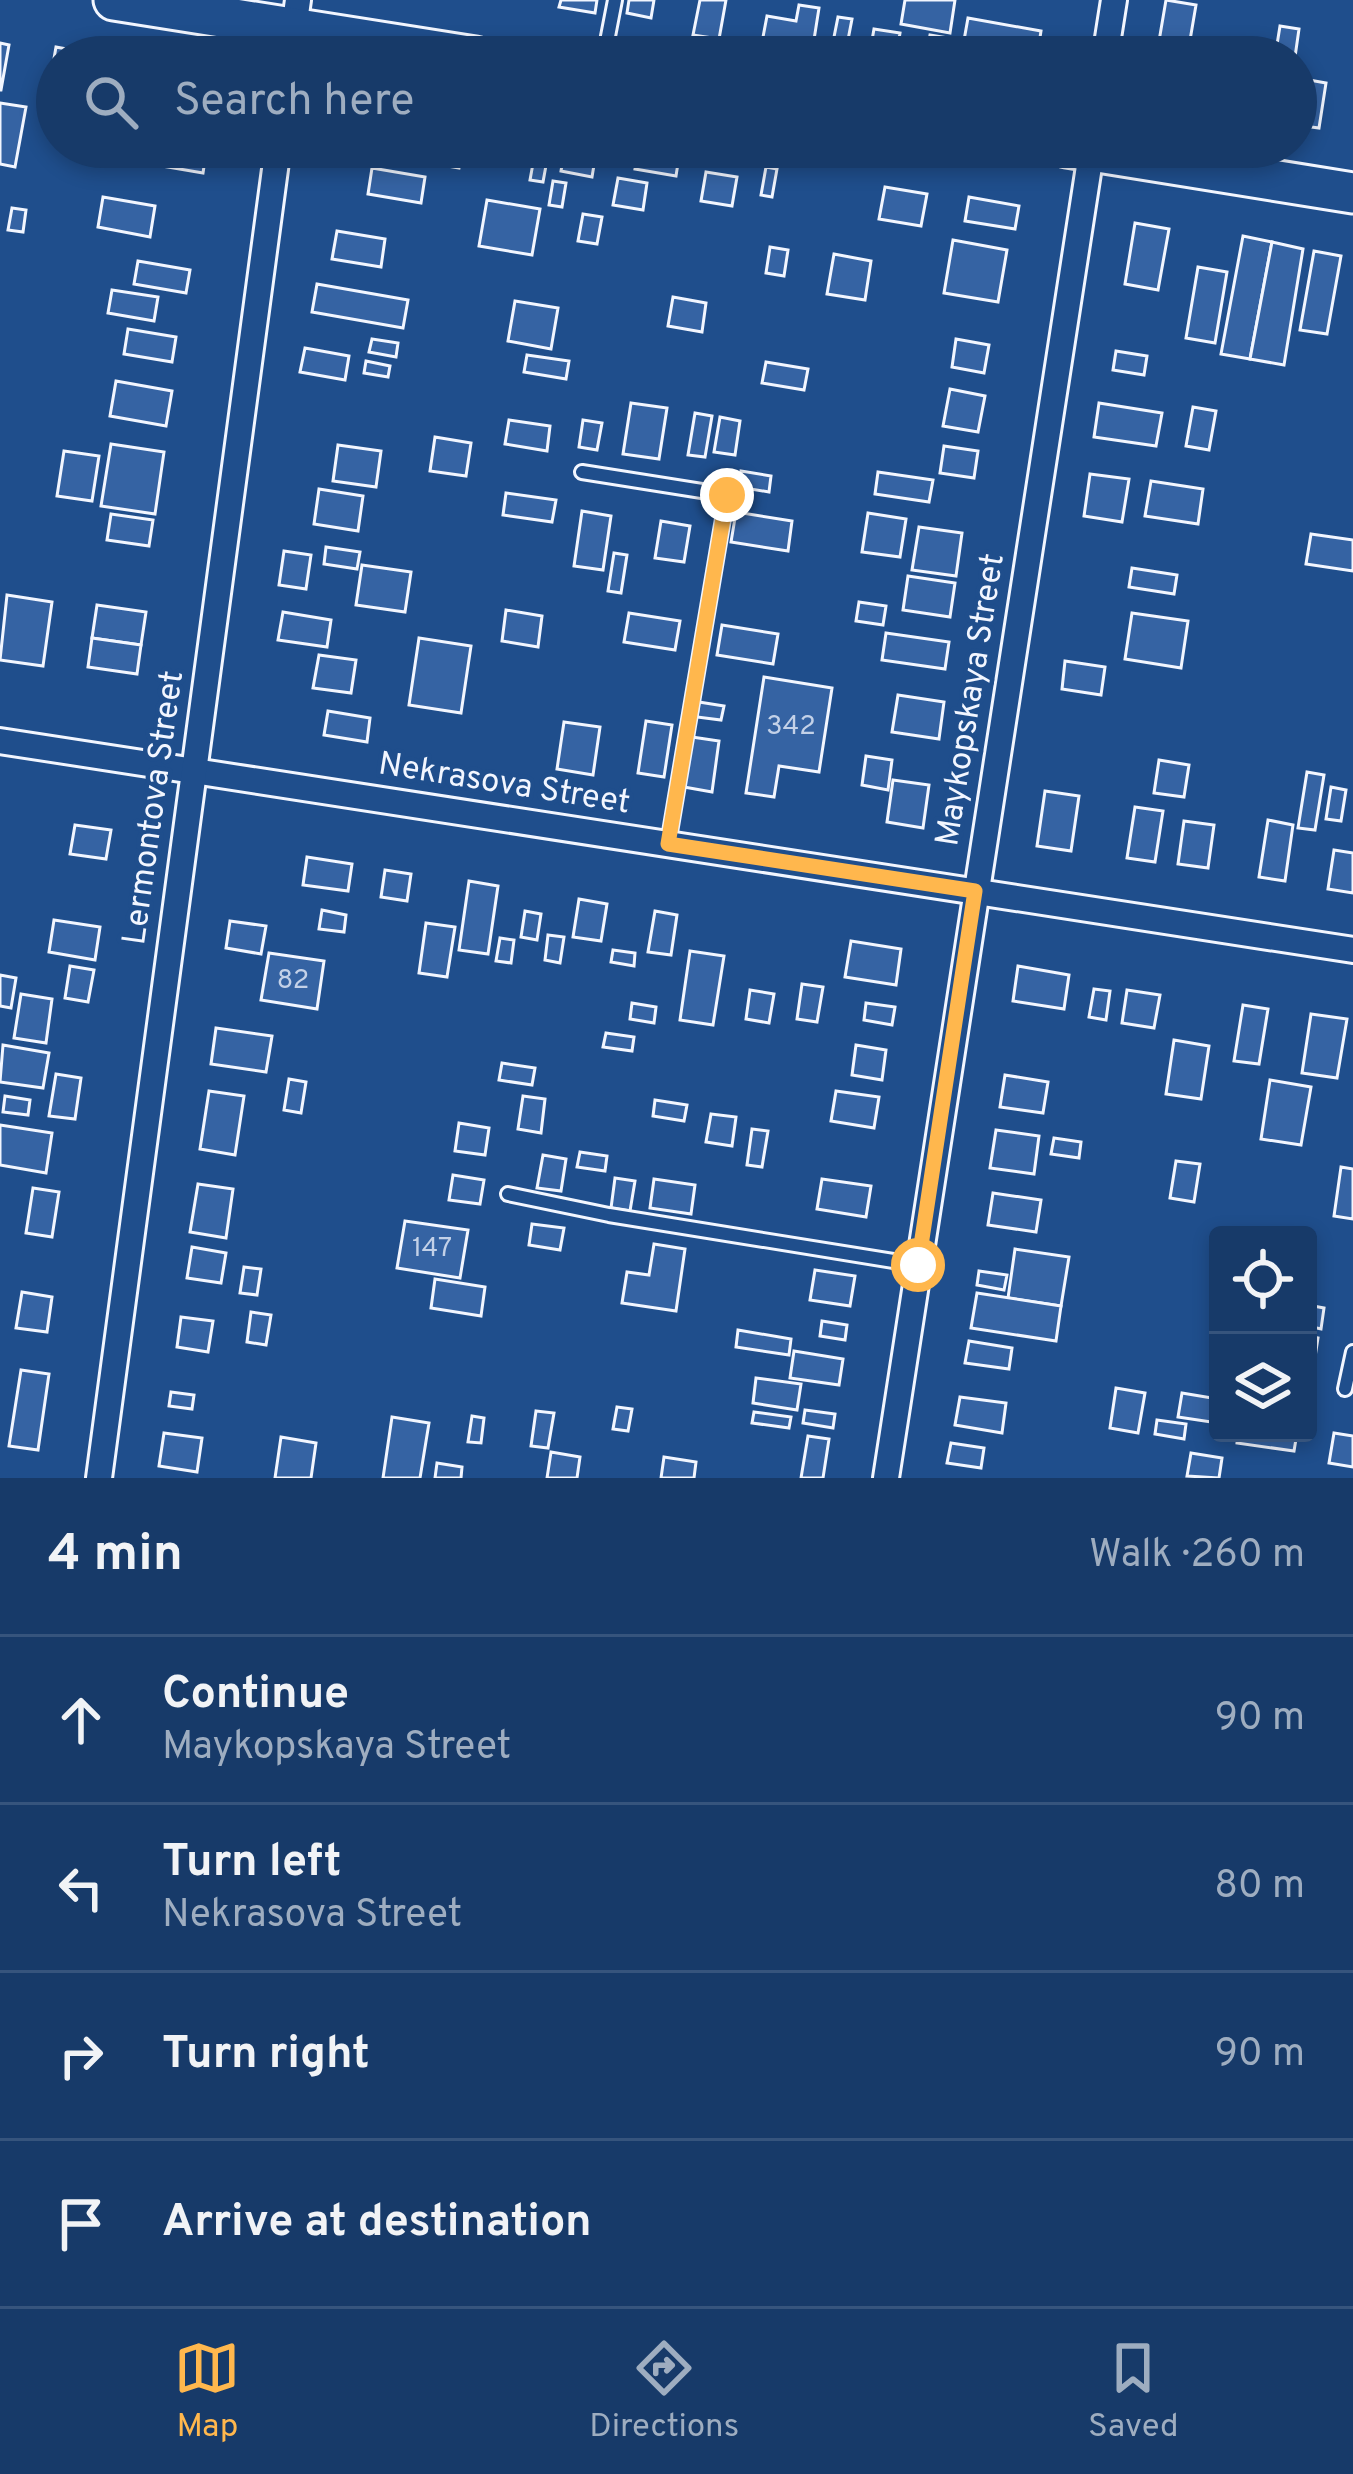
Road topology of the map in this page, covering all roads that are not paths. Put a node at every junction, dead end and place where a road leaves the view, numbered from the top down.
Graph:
1 (114, 0) edge
2 (615, 0) edge
3 (1114, 0) edge
4 (294, 29) edge
5 (339, 36) edge
6 (608, 36) edge
7 (1108, 36) edge
8 (275, 168) edge
9 (1081, 168) edge
10 (1204, 168) edge
11 (1353, 193) edge
12 (582, 472) dead end
13 (0, 740) edge
14 (193, 770) junction
15 (668, 844) junction
16 (975, 891) junction
17 (1353, 950) edge
18 (508, 1194) dead end
19 (918, 1265) junction
20 (1353, 1352) edge
21 (1345, 1389) dead end
22 (99, 1478) edge
23 (886, 1478) edge

1 - 4 main road
2 - 6 lane
3 - 7 street
4 - 5 main road
8 - 14 street, Lermontova Street
9 - 16 street, Maykopskaya Street
10 - 11 main road
12 - 15 lane
13 - 14 street, Nekrasova Street
14 - 15 street, Nekrasova Street
14 - 22 street, Lermontova Street
15 - 16 street, Nekrasova Street
16 - 17 street, Nekrasova Street
16 - 19 street, Maykopskaya Street
18 - 19 lane
19 - 23 street, Maykopskaya Street
20 - 21 lane

